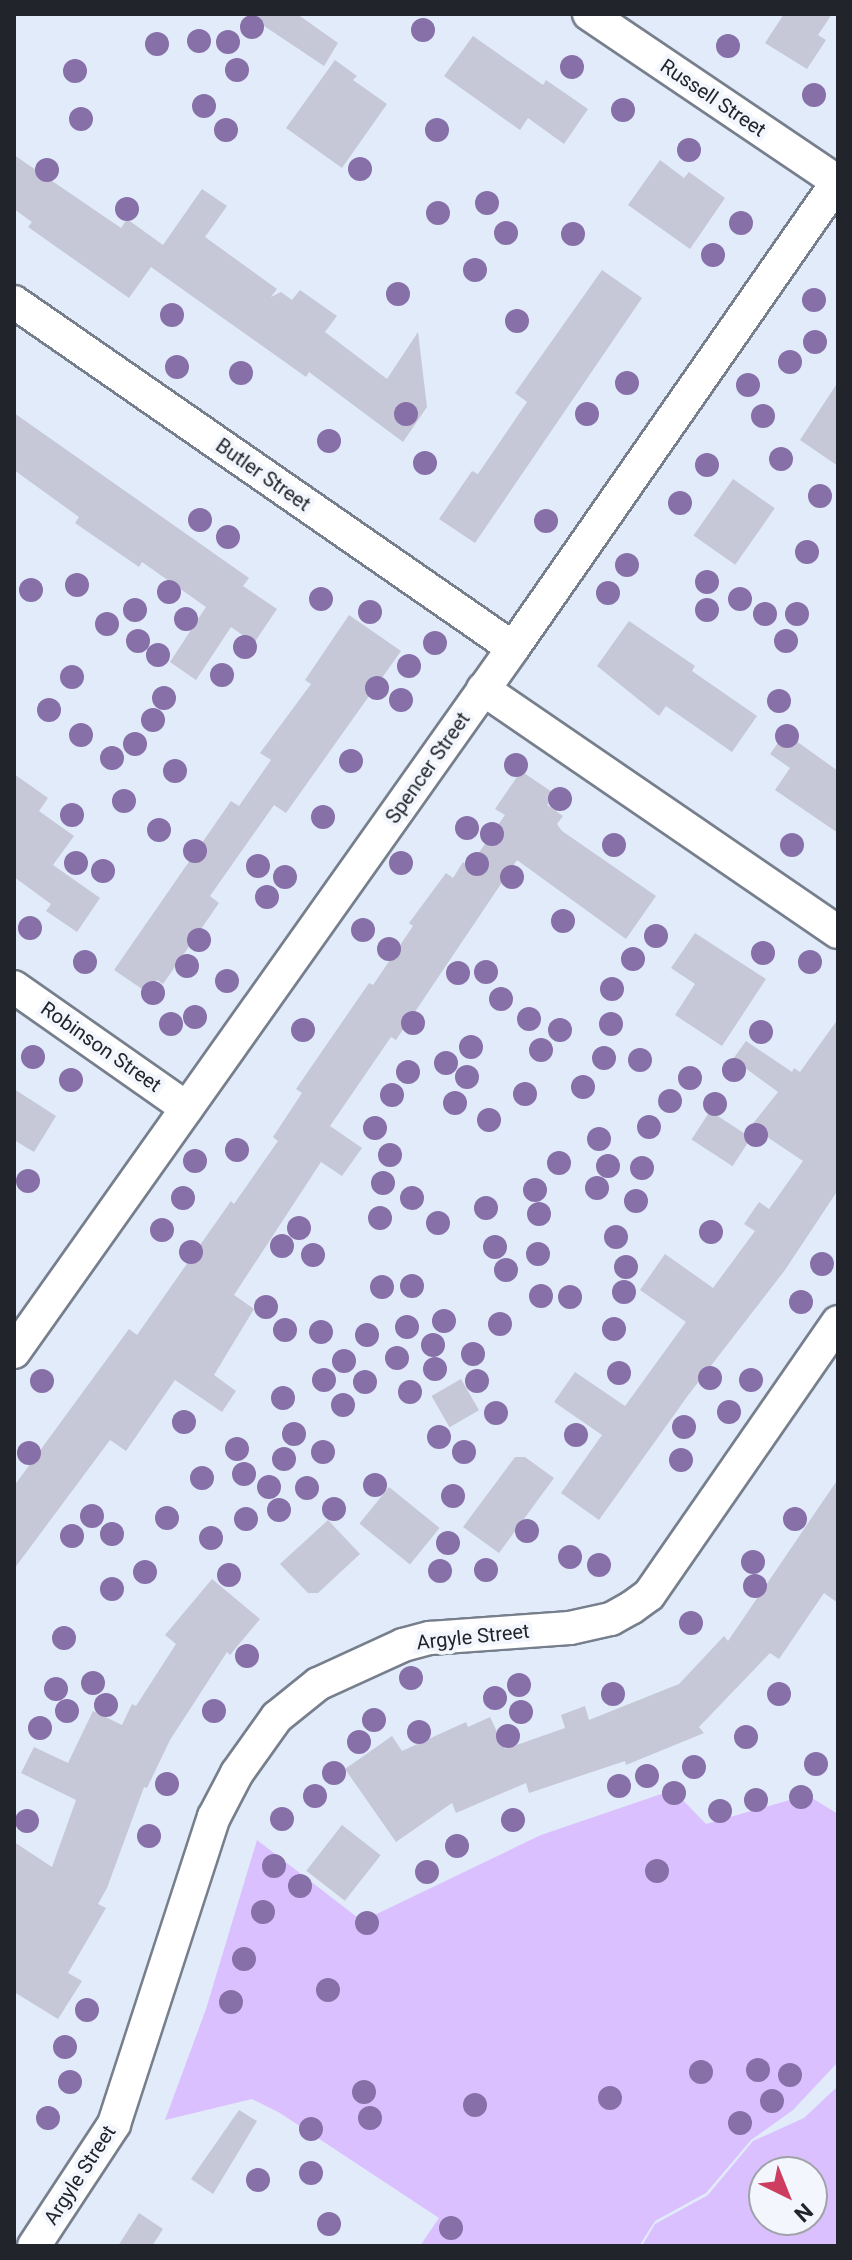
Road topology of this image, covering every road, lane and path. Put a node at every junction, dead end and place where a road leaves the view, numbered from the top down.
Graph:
1 (589, 14) edge
2 (838, 182) edge
3 (14, 302) edge
4 (513, 648) junction
5 (483, 689) junction
6 (838, 932) edge
7 (14, 987) edge
8 (187, 1108) junction
9 (838, 1322) edge
10 (14, 1352) edge
11 (34, 2246) edge

1 - 2 street, Russell Street
2 - 4 street, Spencer Street
3 - 4 street, Butler Street
4 - 5 street, Spencer Street
5 - 6 street
5 - 8 street, Spencer Street
7 - 8 street, Robinson Street
8 - 10 street, Spencer Street
9 - 11 street, Argyle Street

